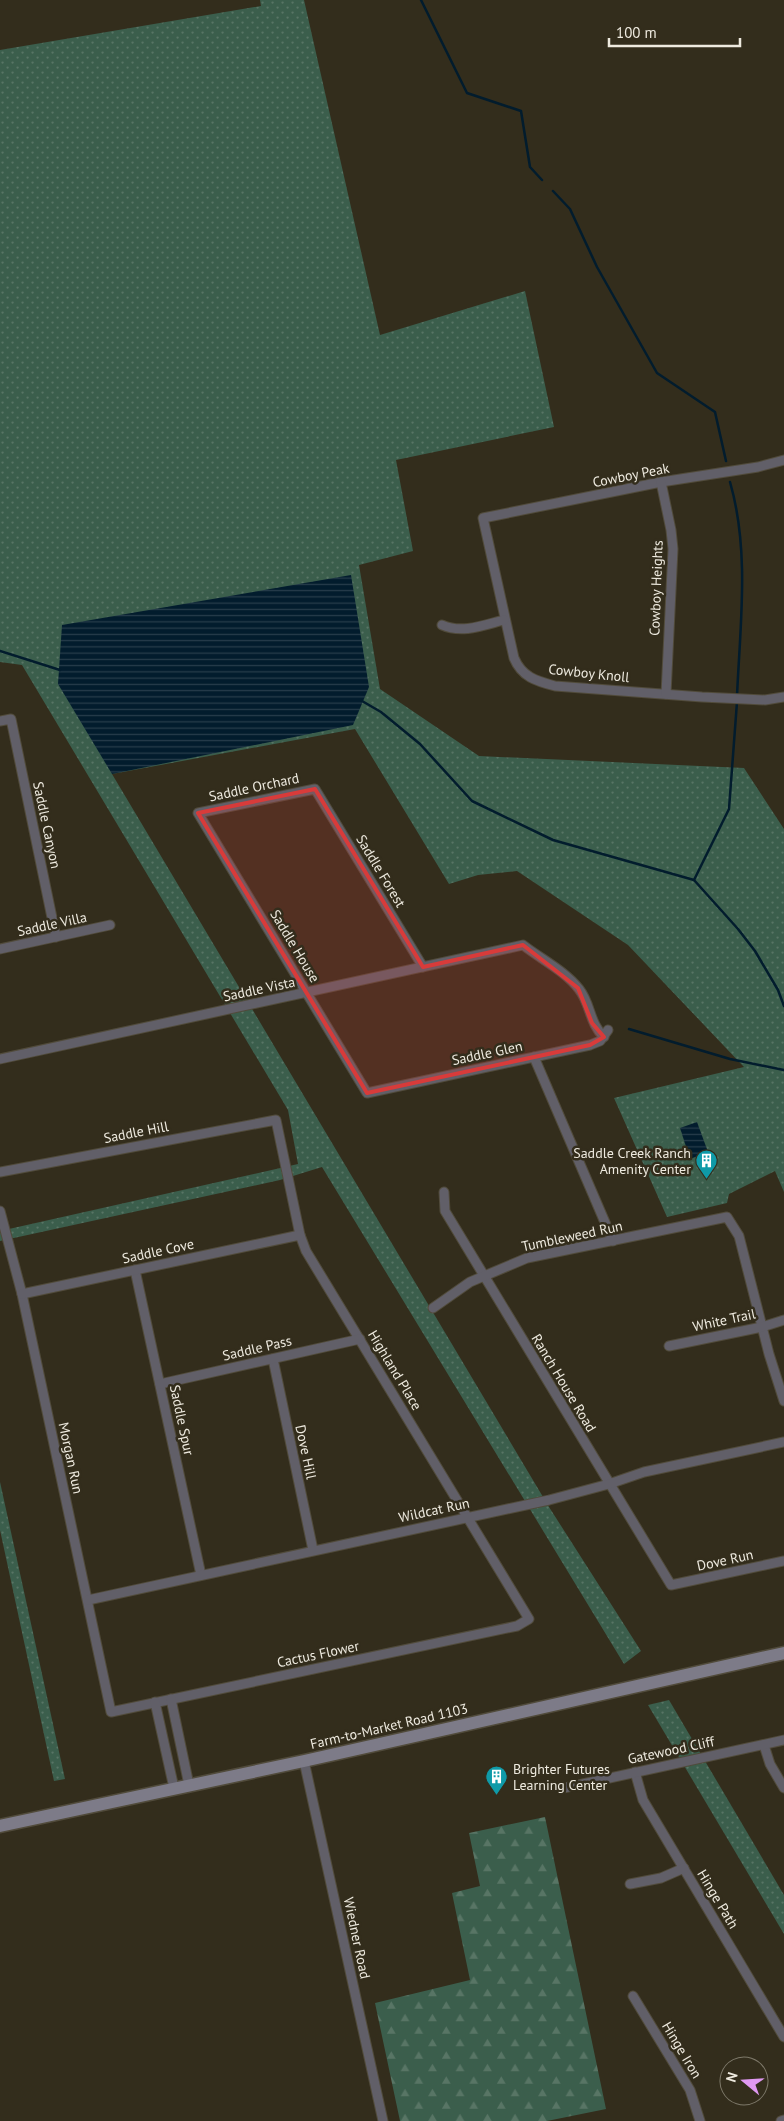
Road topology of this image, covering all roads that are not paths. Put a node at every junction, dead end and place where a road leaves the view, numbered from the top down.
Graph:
1 (784, 460) edge
2 (661, 482) junction
3 (483, 518) joint
4 (504, 620) junction
5 (442, 625) dead end
6 (666, 694) junction
7 (784, 696) edge
8 (0, 721) edge
9 (315, 788) joint
10 (198, 813) joint
11 (110, 925) dead end
12 (56, 937) junction
13 (0, 949) edge
14 (423, 967) junction
15 (307, 992) junction
16 (606, 1034) joint
17 (534, 1057) junction
18 (0, 1059) edge
19 (367, 1093) joint
20 (276, 1120) joint
21 (0, 1172) edge
22 (444, 1192) dead end
23 (0, 1211) edge
24 (300, 1235) junction
25 (613, 1241) junction
26 (136, 1270) junction
27 (483, 1277) junction
28 (22, 1294) junction
29 (433, 1308) dead end
30 (784, 1320) edge
31 (762, 1326) junction
32 (360, 1339) junction
33 (669, 1346) dead end
34 (272, 1359) junction
35 (160, 1384) junction
36 (784, 1401) edge
37 (784, 1442) edge
38 (609, 1484) junction
39 (468, 1516) junction
40 (313, 1550) junction
41 (784, 1561) edge
42 (202, 1575) junction
43 (671, 1585) joint
44 (88, 1600) junction
45 (529, 1619) joint
46 (784, 1653) edge
47 (171, 1699) junction
48 (156, 1702) junction
49 (111, 1712) joint
50 (784, 1740) edge
51 (764, 1745) junction
52 (304, 1761) junction
53 (635, 1772) junction
54 (189, 1785) junction
55 (174, 1788) junction
56 (564, 1788) dead end
57 (784, 1788) edge
58 (0, 1826) edge
59 (684, 1868) junction
60 (630, 1884) dead end
61 (634, 1996) dead end
62 (784, 2037) edge
63 (383, 2121) edge
64 (700, 2121) edge

1 - 2 street, Cowboy Peak
2 - 3 street, Cowboy Peak
2 - 6 street, Cowboy Heights
3 - 4 street, Cowboy Knoll
4 - 5 street
4 - 6 street, Cowboy Knoll
6 - 7 street, Cowboy Knoll
8 - 12 street, Saddle Canyon
9 - 10 street, Saddle Orchard
9 - 14 street, Saddle Forest
10 - 15 street, Saddle House
11 - 12 street, Saddle Villa
12 - 13 street, Saddle Villa
14 - 15 street, Saddle Vista
14 - 16 street, Saddle Vista
15 - 18 street, Saddle Vista
15 - 19 street, Saddle House
16 - 17 street, Saddle Glen
17 - 19 street, Saddle Glen
17 - 25 street
20 - 21 street, Saddle Hill
20 - 24 street, Highland Place
22 - 27 street, Ranch House Road
23 - 28 street, Morgan Run
24 - 26 street, Saddle Cove
24 - 32 street, Highland Place
25 - 27 street, Tumbleweed Run
25 - 31 street, Tumbleweed Run
26 - 28 street, Saddle Cove
26 - 35 street, Saddle Spur
27 - 29 street, Tumbleweed Run
27 - 38 street, Ranch House Road
28 - 44 street, Morgan Run
30 - 31 street, White Trail
31 - 33 street, White Trail
31 - 36 street
32 - 34 street, Saddle Pass
32 - 39 street, Highland Place
34 - 35 street, Saddle Pass
34 - 40 street, Dove Hill
35 - 42 street, Saddle Spur
37 - 38 street, Wildcat Run
38 - 39 street, Wildcat Run
38 - 43 street, Ranch House Road
39 - 40 street, Wildcat Run
39 - 45 street, Highland Place
40 - 42 street, Wildcat Run
41 - 43 street, Dove Run
42 - 44 street, Wildcat Run
44 - 49 street, Morgan Run
45 - 47 street, Cactus Flower
46 - 52 main road, Farm-to-Market Road 1103
47 - 48 street, Cactus Flower
47 - 54 street
48 - 49 street, Cactus Flower
48 - 55 street
50 - 51 street, Gatewood Cliff
51 - 53 street, Gatewood Cliff
51 - 57 street
52 - 54 main road, Farm-to-Market Road 1103
52 - 63 street, Wiedner Road
53 - 56 street, Gatewood Cliff
53 - 59 street, Hinge Path
54 - 55 main road, Farm-to-Market Road 1103
55 - 58 main road, Farm-to-Market Road 1103
59 - 60 street
59 - 62 street, Hinge Path
61 - 64 street, Hinge Iron

